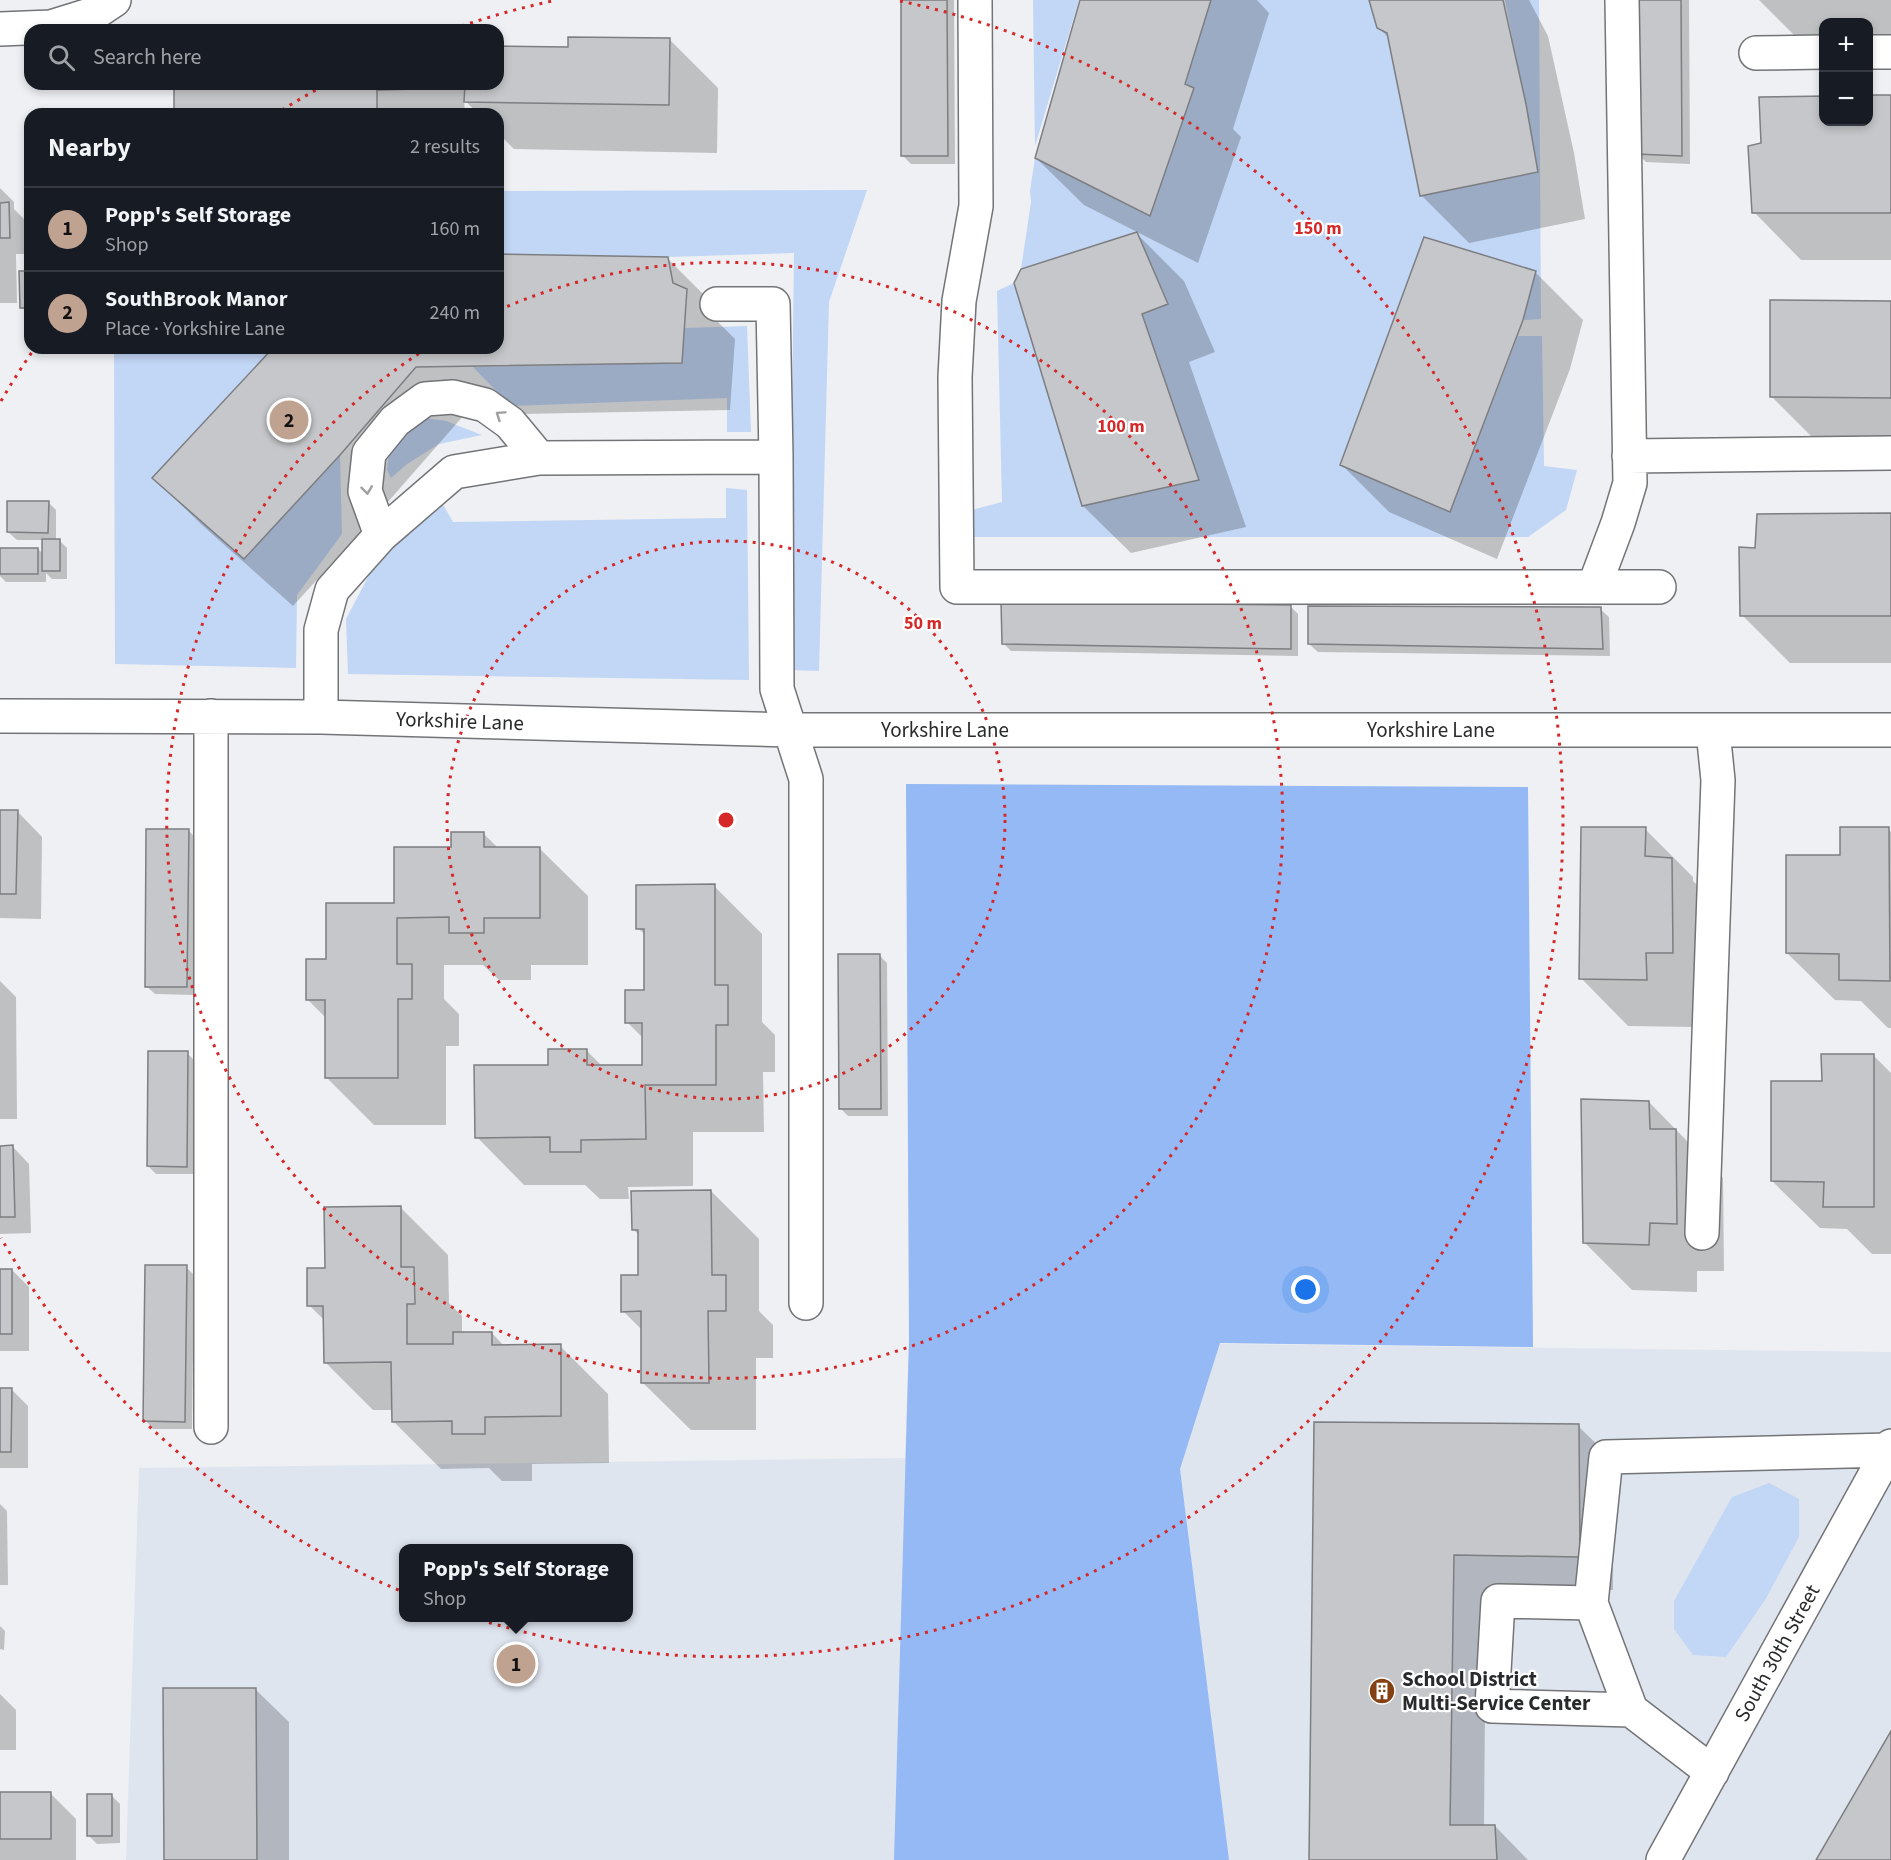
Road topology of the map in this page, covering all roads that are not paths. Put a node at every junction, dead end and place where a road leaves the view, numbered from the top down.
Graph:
1 (114, 0) edge
2 (975, 0) edge
3 (1622, 0) edge
4 (61, 24) edge
5 (24, 28) edge
6 (0, 29) edge
7 (1819, 52) edge
8 (1873, 52) edge
9 (1891, 52) edge
10 (1756, 53) dead end
11 (717, 304) dead end
12 (1891, 453) edge
13 (1629, 456) junction
14 (776, 457) junction
15 (539, 458) junction
16 (381, 535) junction
17 (1594, 588) junction
18 (1659, 588) dead end
19 (0, 716) edge
20 (211, 716) junction
21 (321, 717) junction
22 (791, 730) junction
23 (1891, 730) edge
24 (1713, 731) junction
25 (1702, 1233) dead end
26 (806, 1303) dead end
27 (211, 1427) dead end
28 (1890, 1448) edge
29 (1591, 1603) junction
30 (1631, 1710) junction
31 (1712, 1772) junction
32 (1663, 1860) edge

1 - 4 street
2 - 17 street
3 - 13 street
5 - 6 street
7 - 10 street
8 - 9 street
11 - 14 street
12 - 13 street
13 - 17 street
14 - 15 street
14 - 22 street
15 - 16 street
15 -> 16 street
16 - 21 street
17 - 18 street
19 - 20 street, Yorkshire Lane
20 - 21 street, Yorkshire Lane
20 - 27 street
21 - 22 street, Yorkshire Lane
22 - 24 street, Yorkshire Lane
22 - 26 street
23 - 24 street, Yorkshire Lane
24 - 25 street
28 - 29 street
28 - 31 street, South 30th Street
29 - 30 street
29 - 30 street
30 - 31 street
31 - 32 street, South 30th Street

